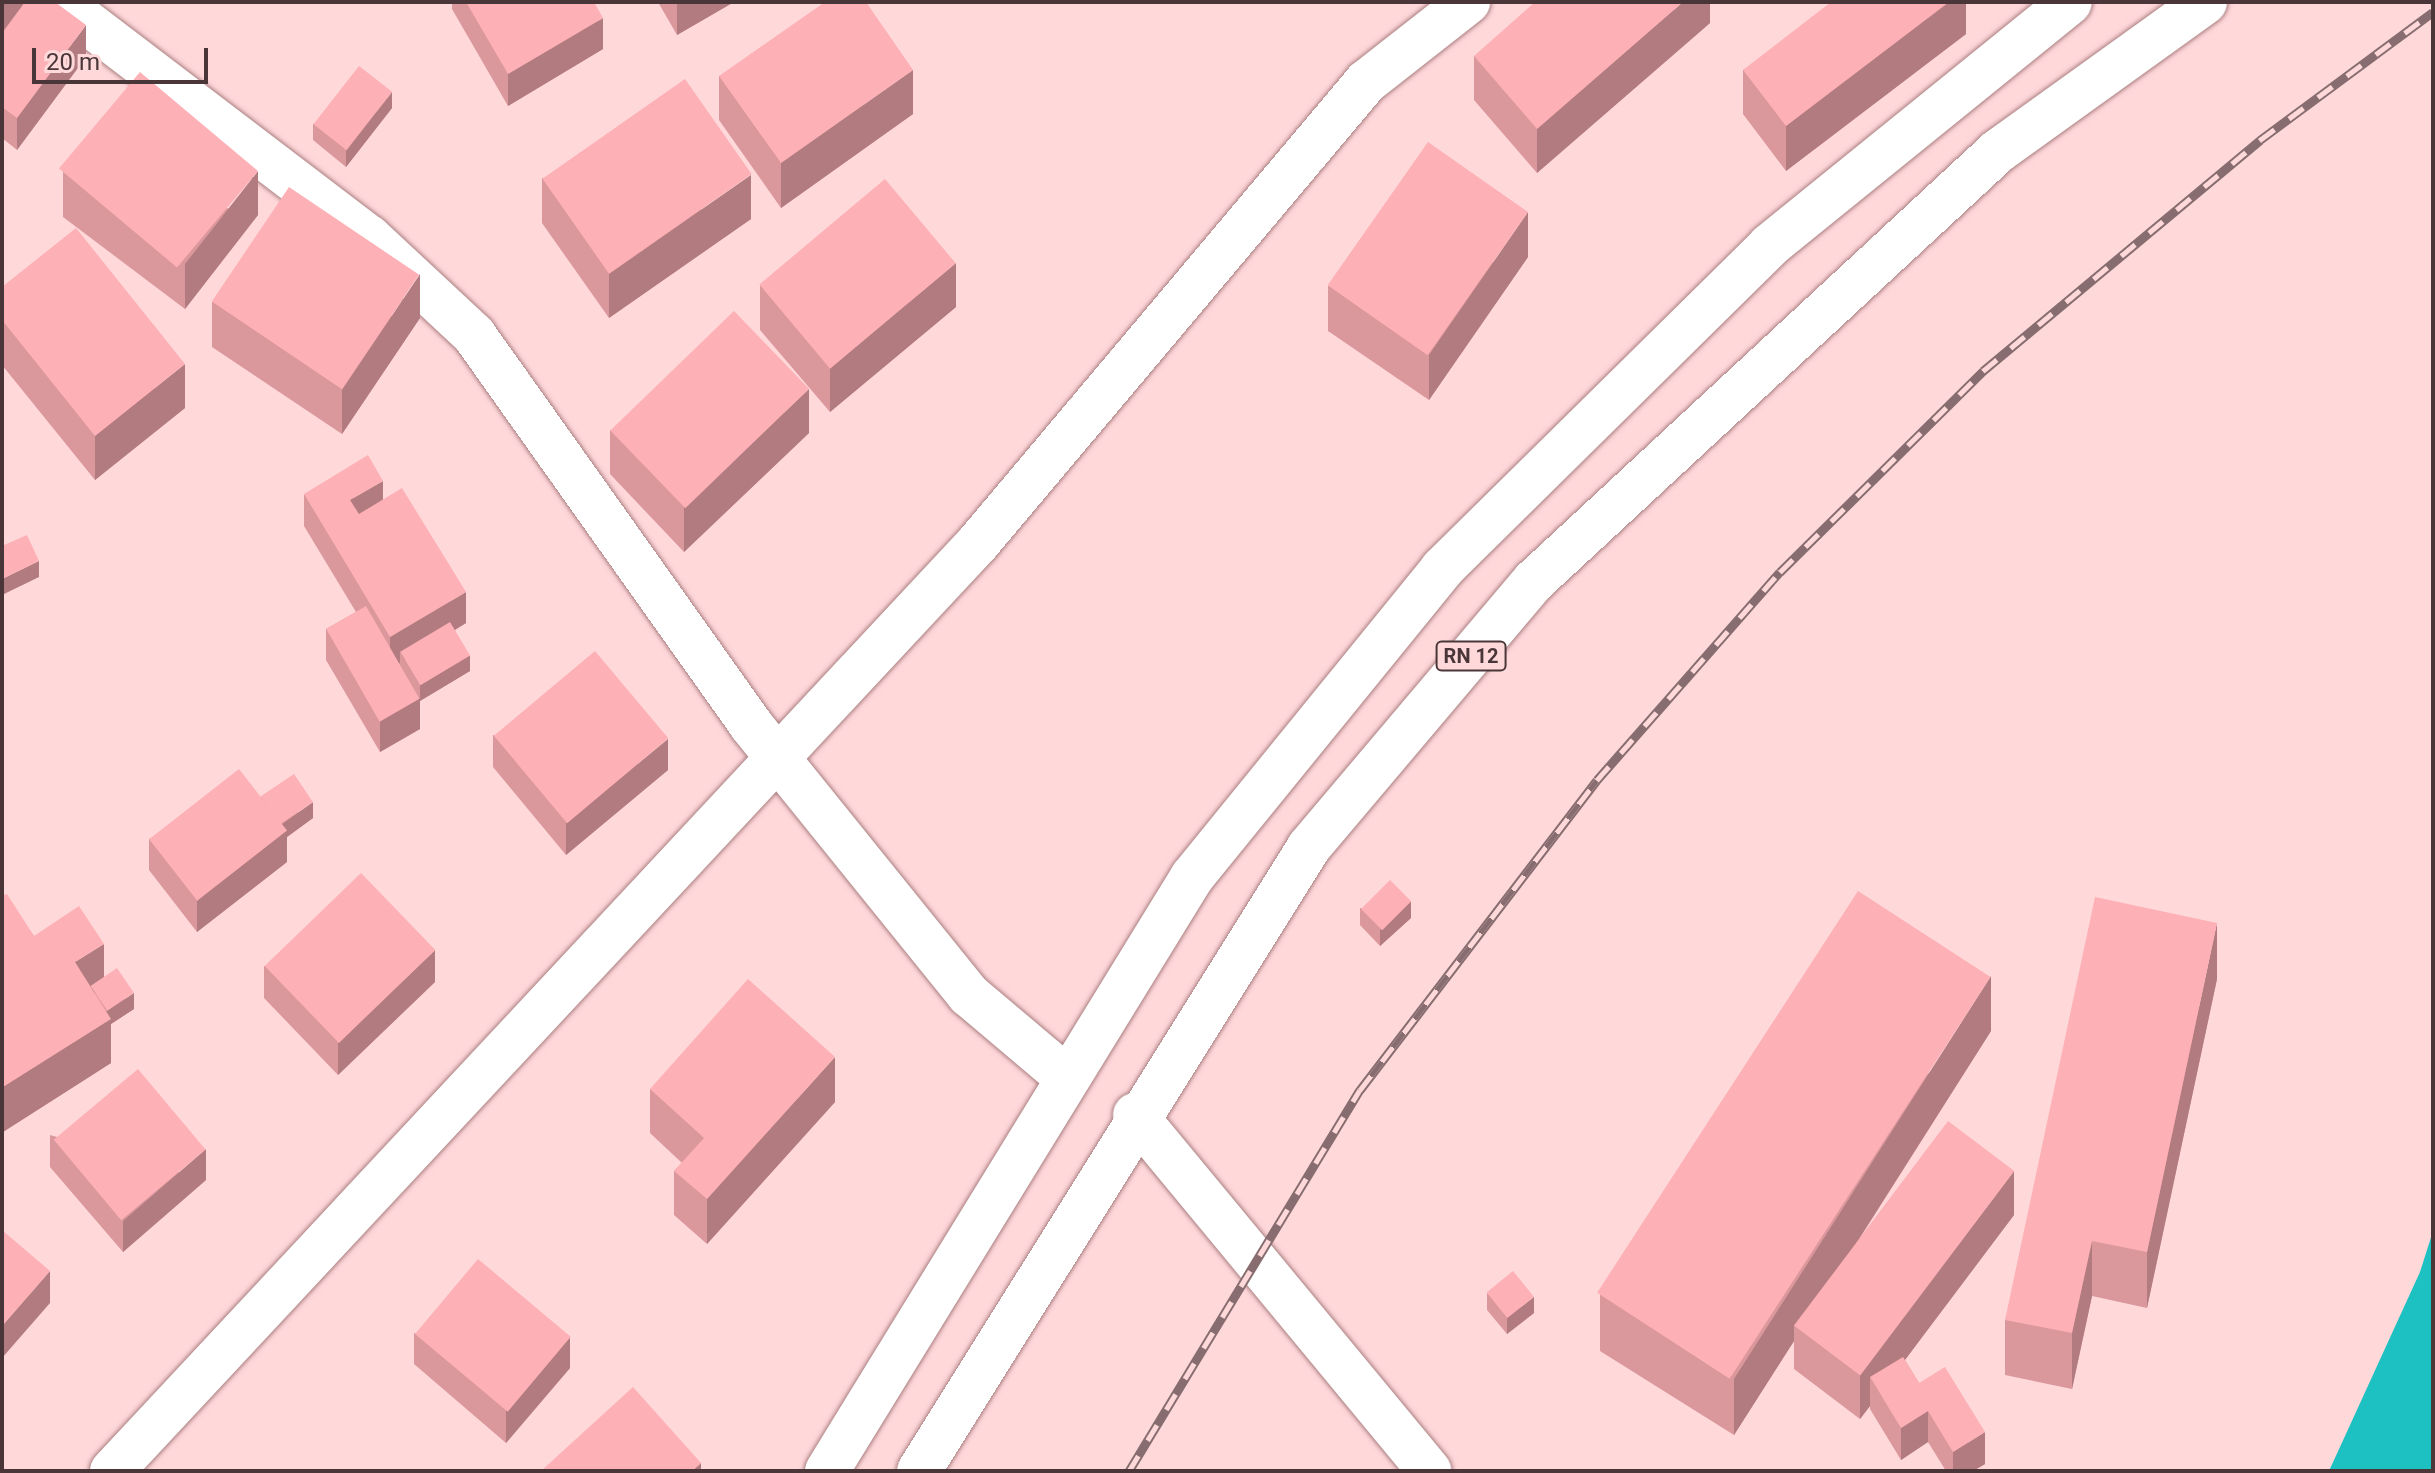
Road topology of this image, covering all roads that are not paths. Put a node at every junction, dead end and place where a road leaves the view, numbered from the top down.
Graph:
1 (60, 2) edge
2 (1468, 2) edge
3 (2070, 2) edge
4 (2205, 2) edge
5 (776, 755) junction
6 (1066, 1077) junction
7 (1135, 1115) junction
8 (112, 1471) edge
9 (827, 1471) edge
10 (919, 1471) edge
11 (1430, 1471) edge

1 - 5 main road
2 - 5 main road
3 - 6 main road
4 - 7 main road, RN 12
5 - 6 main road
5 - 8 main road
6 - 9 main road
7 - 10 main road, RN 12
7 - 11 main road

